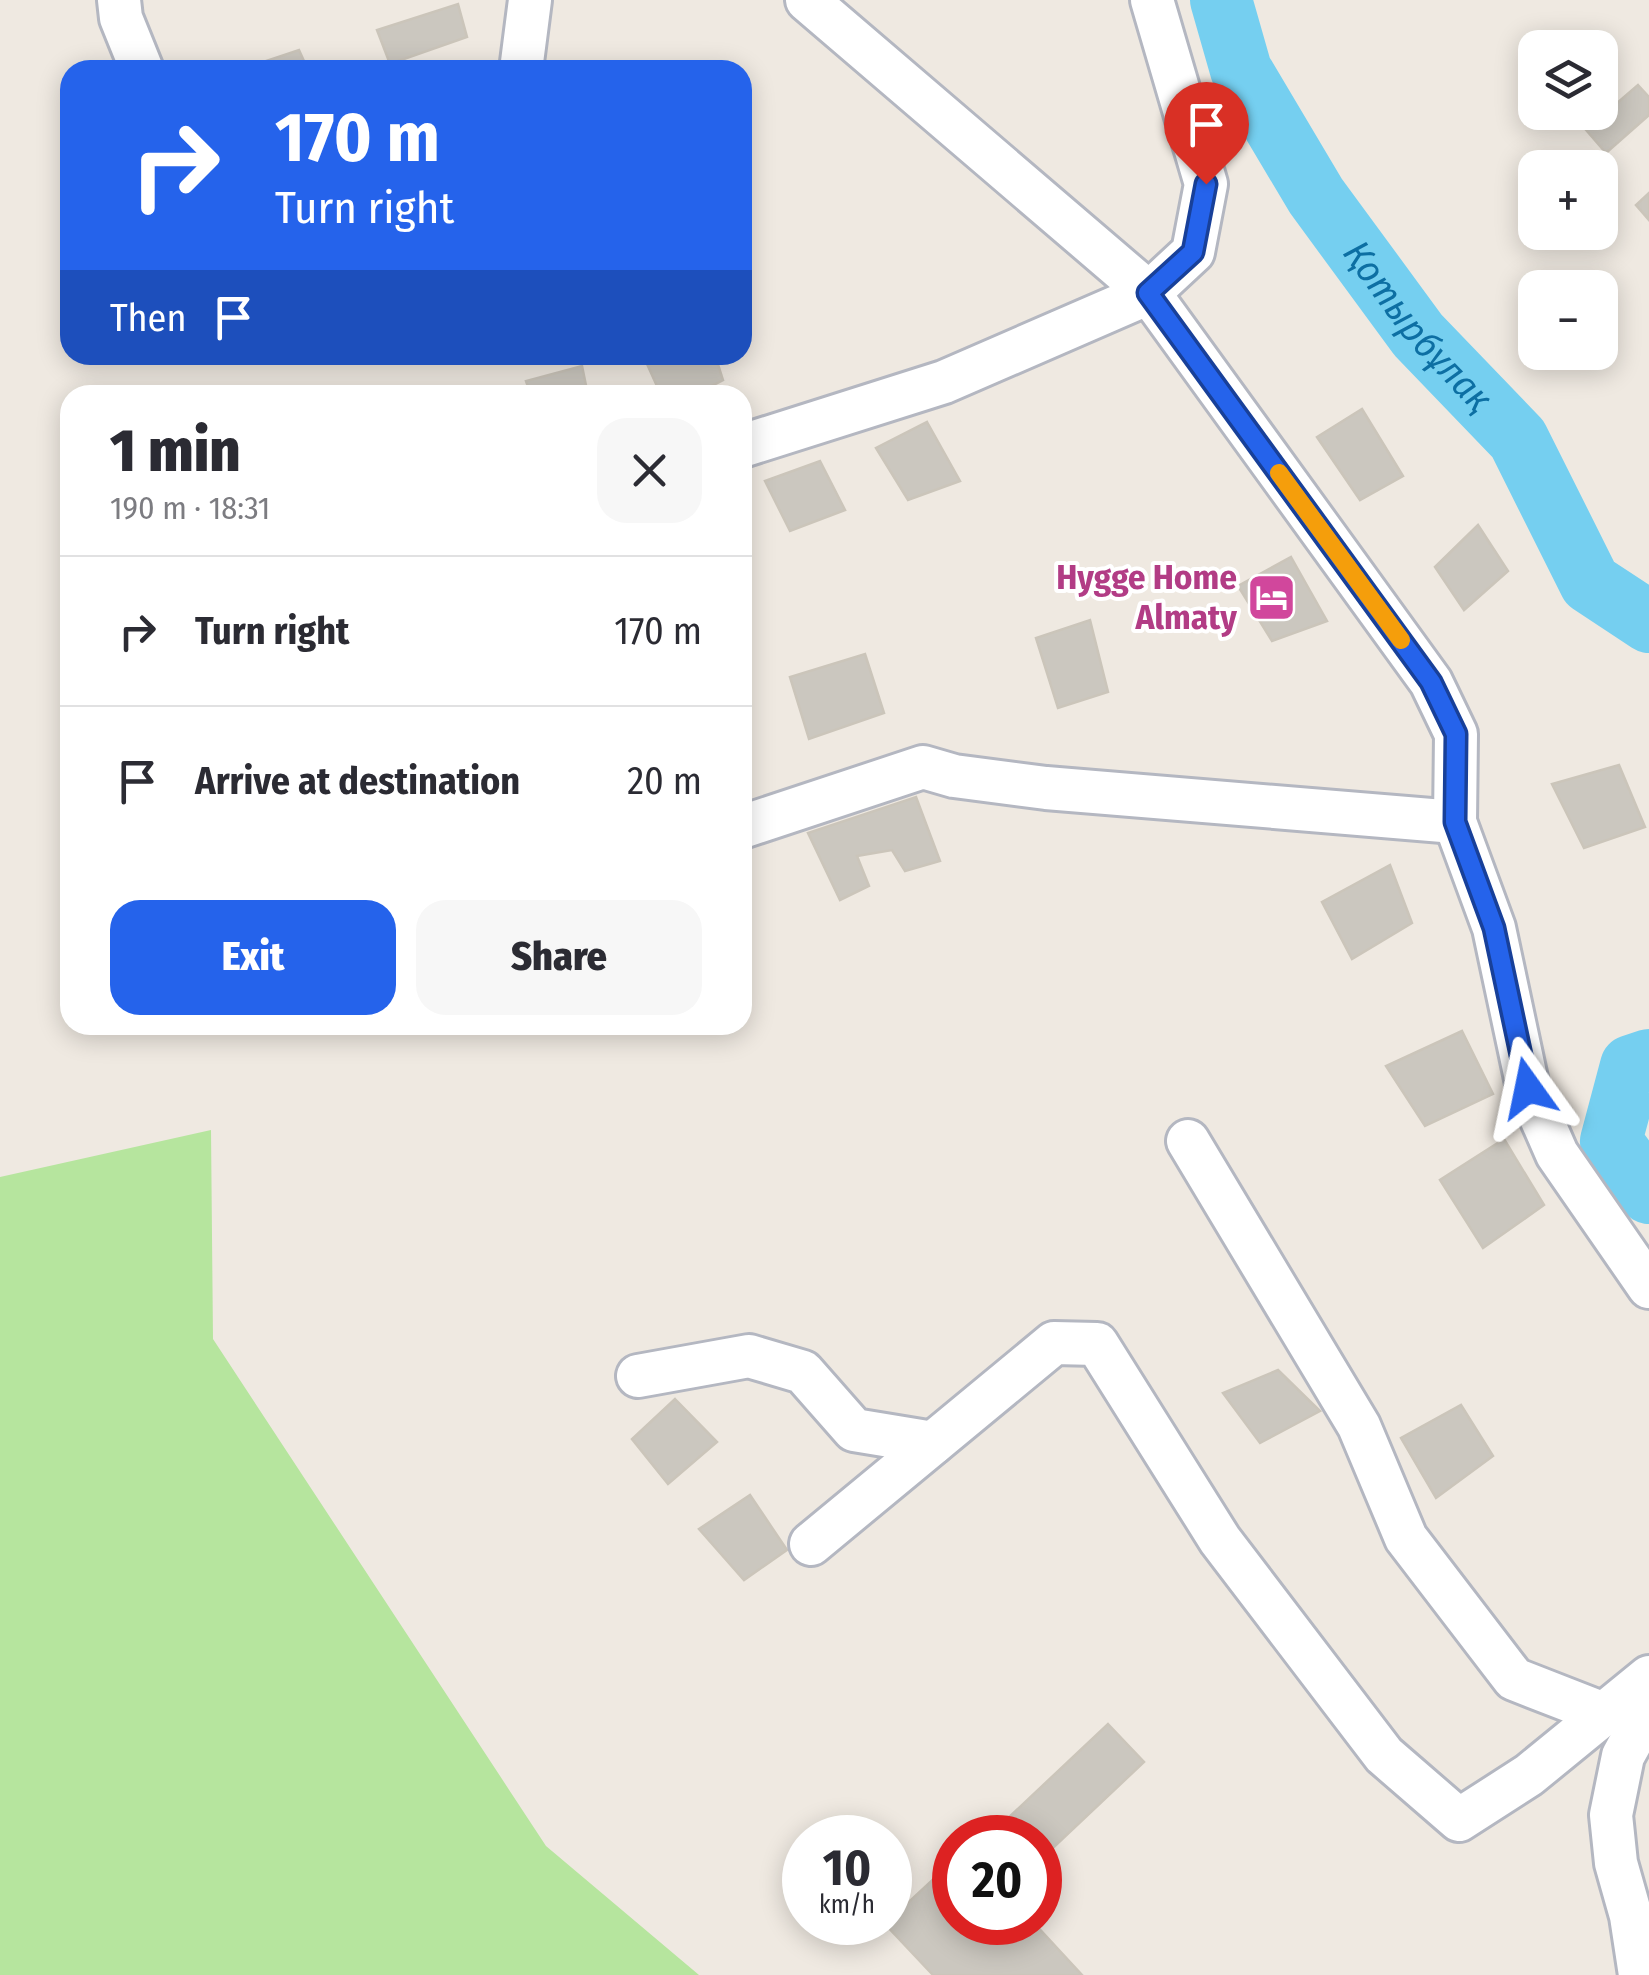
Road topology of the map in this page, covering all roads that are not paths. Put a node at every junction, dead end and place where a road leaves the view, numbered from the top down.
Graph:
1 (119, 0) edge
2 (530, 0) edge
3 (807, 0) edge
4 (1152, 0) edge
5 (138, 60) edge
6 (522, 60) edge
7 (1148, 293) junction
8 (752, 443) edge
9 (1455, 822) junction
10 (752, 824) edge
11 (1188, 1141) dead end
12 (1649, 1287) edge
13 (638, 1376) dead end
14 (933, 1443) junction
15 (811, 1544) dead end
16 (1649, 1677) edge
17 (1649, 1710) edge
18 (1604, 1714) junction
19 (1640, 1975) edge

1 - 5 street
2 - 6 street
3 - 7 street
4 - 7 street
7 - 8 street
7 - 9 street
9 - 10 street
9 - 12 street
11 - 18 street
13 - 14 street
14 - 15 street
14 - 18 street
16 - 18 street
17 - 19 street

